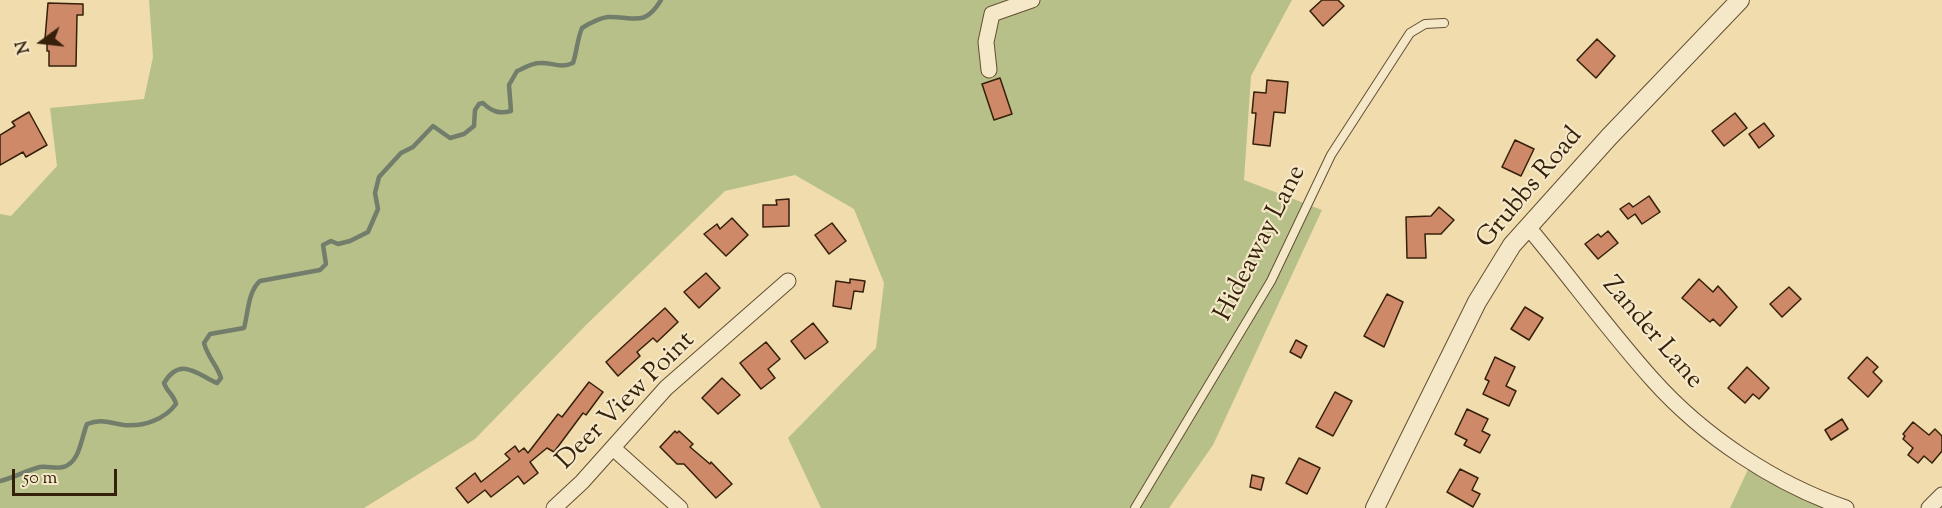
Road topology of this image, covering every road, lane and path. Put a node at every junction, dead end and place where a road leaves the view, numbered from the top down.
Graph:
1 (1032, 0) edge
2 (1740, 0) edge
3 (1444, 22) dead end
4 (989, 70) dead end
5 (1528, 227) junction
6 (788, 281) dead end
7 (613, 447) junction
8 (1942, 495) edge
9 (554, 508) edge
10 (680, 508) edge
11 (1135, 508) edge
12 (1375, 508) edge
13 (1846, 508) edge
14 (1929, 508) edge

1 - 4 street
2 - 5 street, Grubbs Road
3 - 11 lane, Hideaway Lane
5 - 12 street, Grubbs Road
5 - 13 street, Zander Lane
6 - 7 street, Deer View Point
7 - 9 street, Deer View Point
7 - 10 street
8 - 14 street

